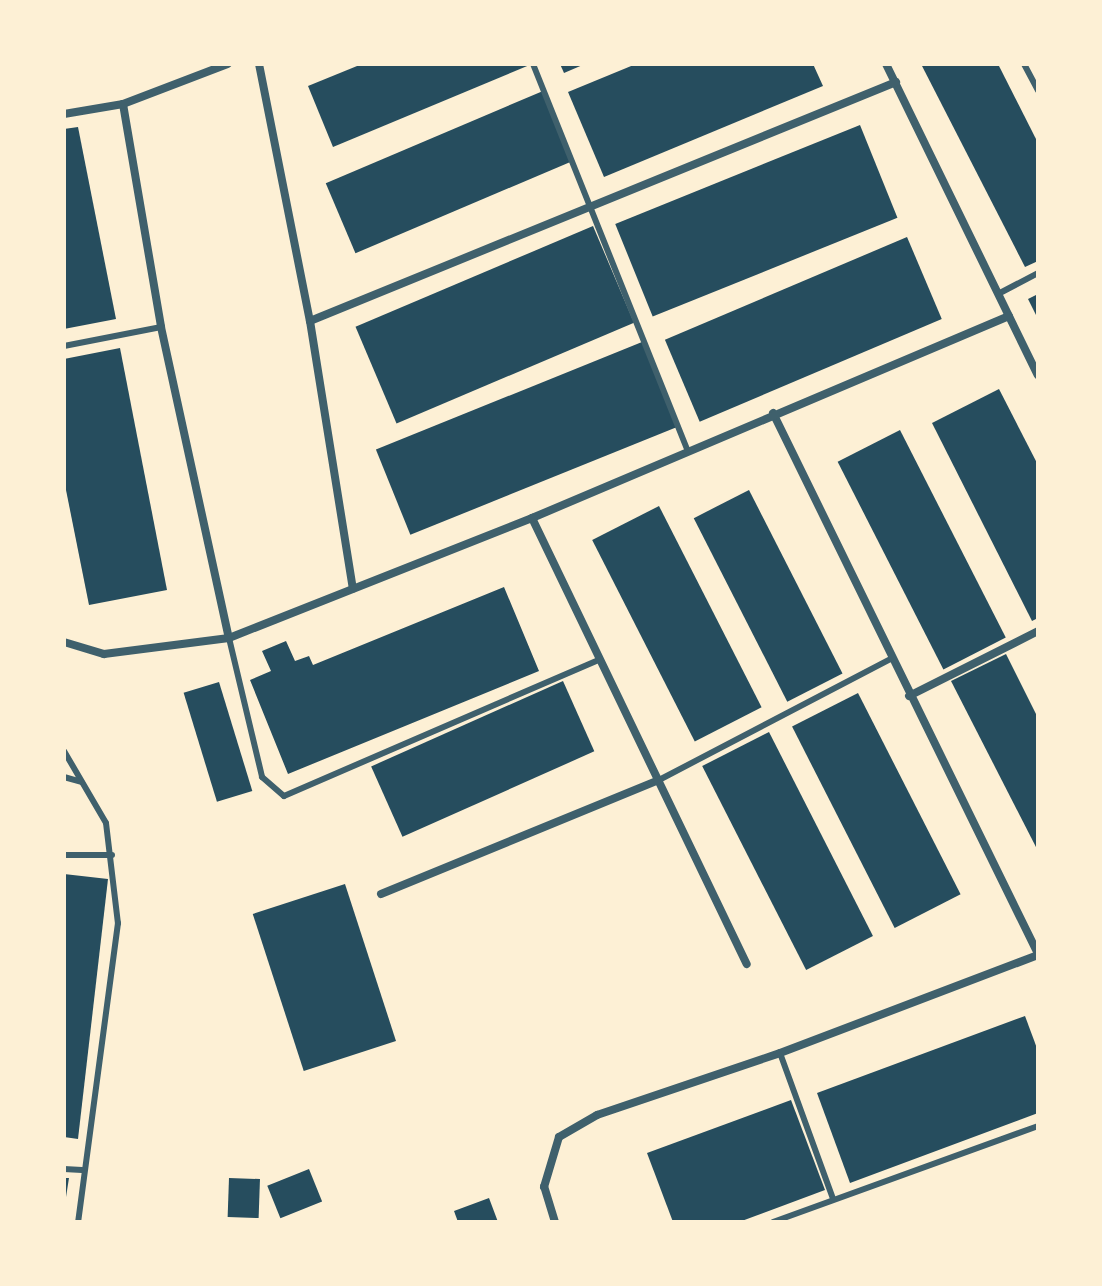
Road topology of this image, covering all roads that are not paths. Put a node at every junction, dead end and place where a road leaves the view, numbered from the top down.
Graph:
1 (228, 64) edge
2 (259, 64) edge
3 (533, 64) edge
4 (886, 64) edge
5 (1024, 64) edge
6 (896, 82) junction
7 (1038, 90) edge
8 (123, 104) junction
9 (64, 114) edge
10 (588, 208) junction
11 (1038, 273) edge
12 (998, 294) junction
13 (1009, 316) junction
14 (310, 321) junction
15 (161, 327) junction
16 (64, 346) edge
17 (1038, 375) edge
18 (773, 413) junction
19 (687, 450) junction
20 (532, 518) junction
21 (353, 589) junction
22 (1038, 631) edge
23 (229, 638) junction
24 (64, 642) edge
25 (600, 659) junction
26 (890, 659) junction
27 (909, 696) junction
28 (64, 751) edge
29 (64, 777) edge
30 (659, 780) junction
31 (81, 782) junction
32 (64, 855) edge
33 (112, 855) junction
34 (381, 894) dead end
35 (1035, 939) edge
36 (1038, 954) edge
37 (747, 964) dead end
38 (780, 1053) junction
39 (1038, 1126) edge
40 (64, 1169) edge
41 (82, 1170) junction
42 (833, 1199) junction
43 (78, 1222) edge
44 (555, 1222) edge
45 (773, 1222) edge

1 - 8 street
2 - 14 street
3 - 10 lane
4 - 6 street
5 - 7 lane
6 - 10 street
6 - 12 street
8 - 9 street
8 - 15 street
10 - 14 street
10 - 19 lane
11 - 12 lane
12 - 13 street
13 - 17 street
13 - 18 street
14 - 21 street
15 - 16 lane
15 - 23 street
18 - 19 street
18 - 26 street
19 - 20 street
20 - 21 street
20 - 25 street
21 - 23 street
22 - 27 street
23 - 24 street
23 - 25 lane
25 - 30 street
26 - 27 street
26 - 30 lane
27 - 35 street
28 - 31 lane
29 - 31 lane
30 - 34 street
30 - 37 street
31 - 33 lane
32 - 33 lane
33 - 41 lane
35 - 36 street
36 - 38 street
38 - 42 lane
38 - 44 street
39 - 42 lane
40 - 41 lane
41 - 43 lane
42 - 45 lane

